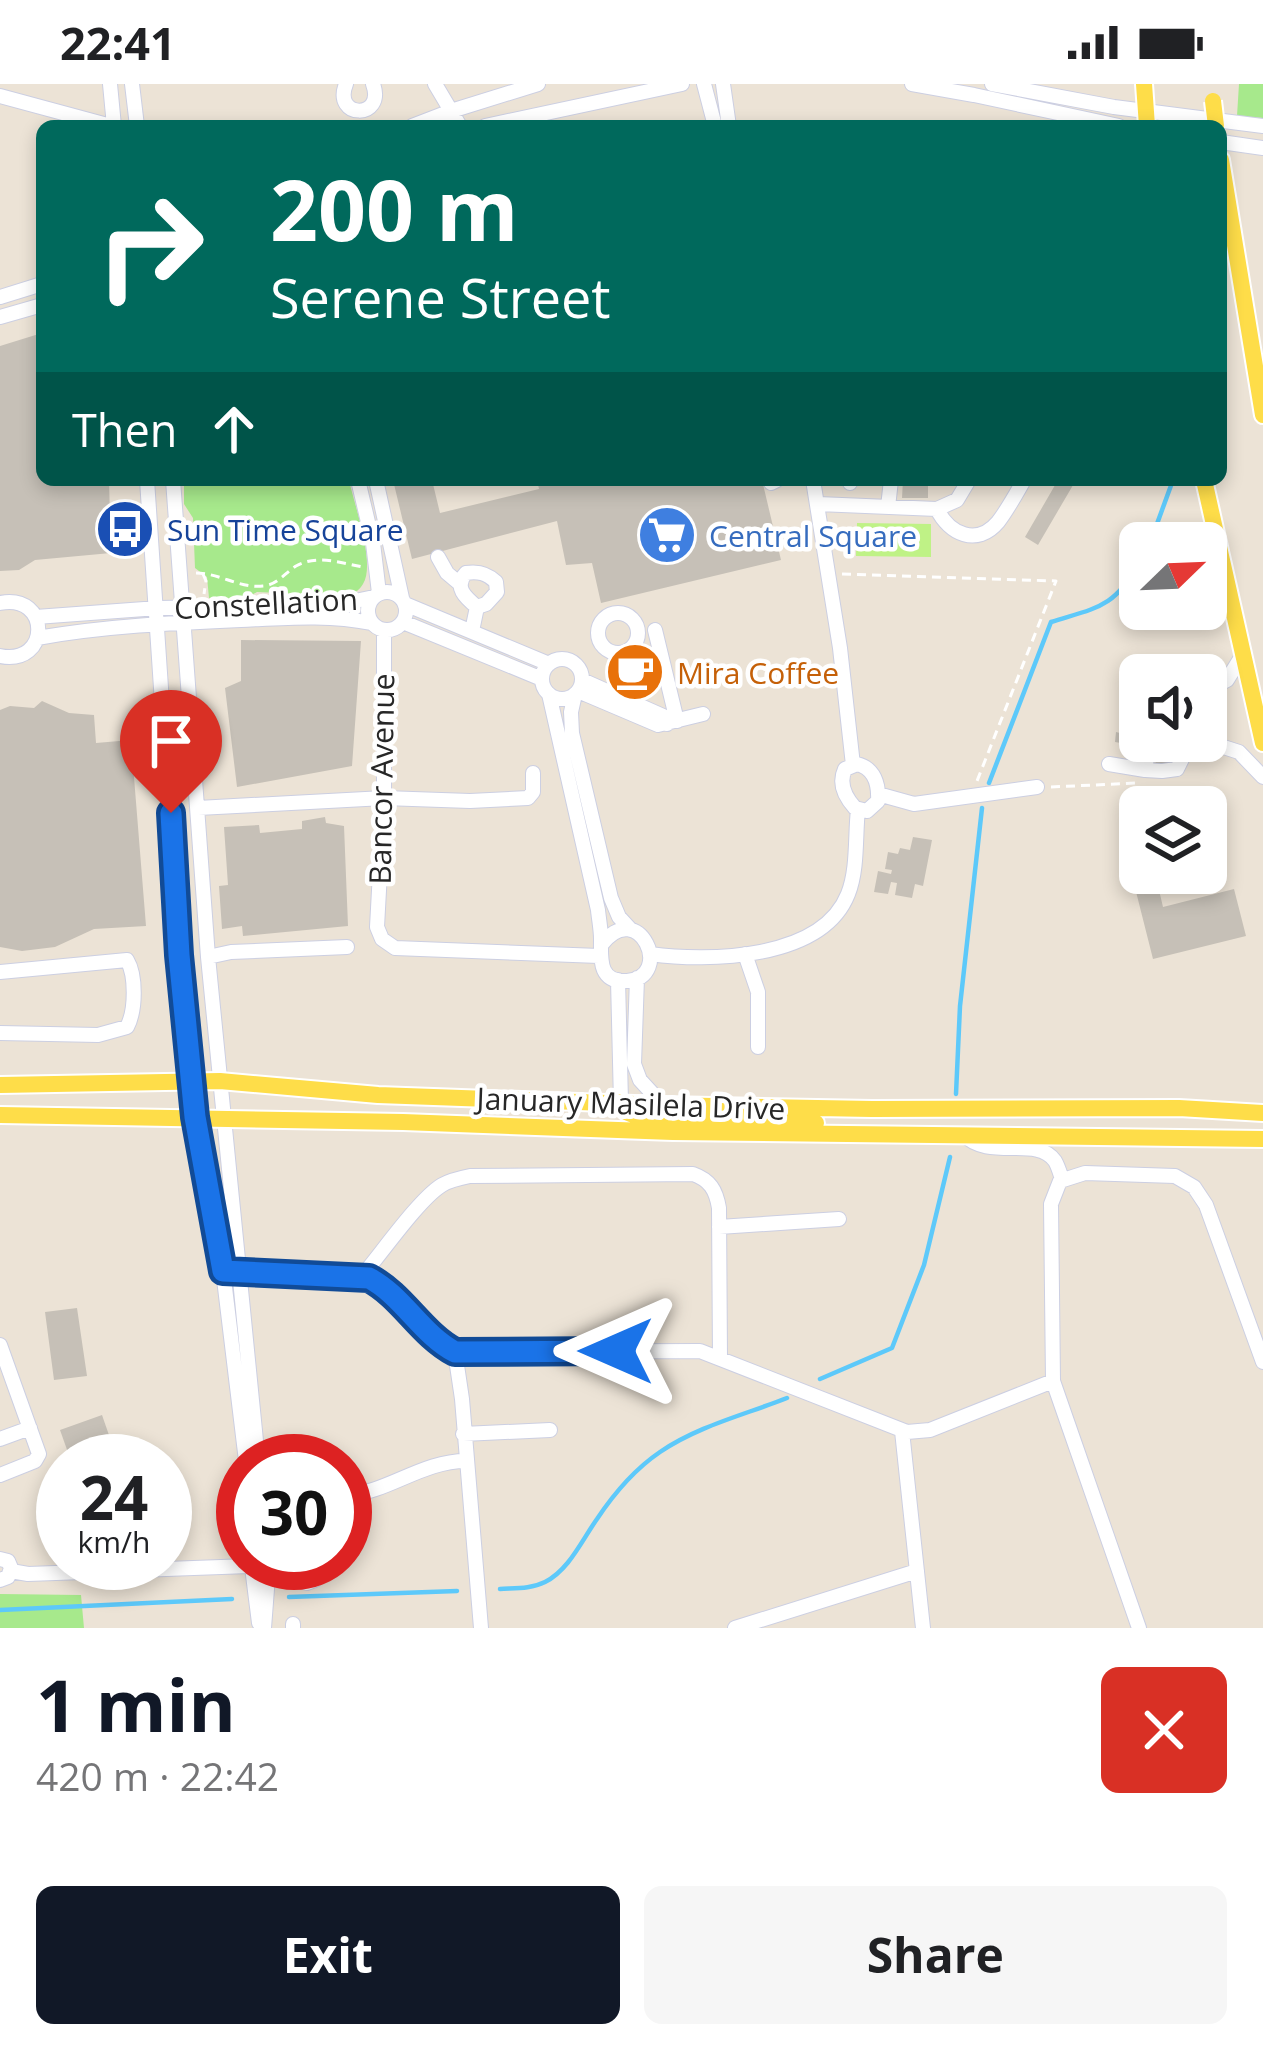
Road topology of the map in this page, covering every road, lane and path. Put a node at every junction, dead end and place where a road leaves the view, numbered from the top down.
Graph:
1 (110, 84) edge
2 (132, 84) edge
3 (346, 84) edge
4 (375, 84) edge
5 (435, 84) edge
6 (538, 84) edge
7 (682, 84) edge
8 (704, 84) edge
9 (723, 84) edge
10 (912, 84) edge
11 (992, 84) edge
12 (1144, 84) edge
13 (1212, 90) edge
14 (0, 96) edge
15 (451, 111) junction
16 (1146, 118) edge
17 (90, 120) edge
18 (113, 120) edge
19 (136, 120) edge
20 (428, 120) edge
21 (456, 120) edge
22 (513, 120) edge
23 (713, 120) edge
24 (728, 120) edge
25 (1092, 120) edge
26 (1215, 120) edge
27 (1227, 124) edge
28 (1263, 127) edge
29 (1227, 143) edge
30 (1263, 148) edge
31 (1227, 198) edge
32 (36, 286) edge
33 (0, 298) edge
34 (36, 307) edge
35 (0, 317) edge
36 (1263, 415) edge
37 (147, 486) edge
38 (174, 486) edge
39 (359, 486) edge
40 (377, 486) edge
41 (814, 486) edge
42 (890, 486) edge
43 (965, 486) edge
44 (1020, 486) edge
45 (1205, 486) edge
46 (818, 504) junction
47 (888, 507) junction
48 (937, 509) junction
49 (437, 556) dead end
50 (376, 568) junction
51 (202, 572) junction
52 (829, 573) junction
53 (181, 575) junction
54 (460, 584) junction
55 (376, 595) junction
56 (404, 601) junction
57 (0, 603) edge
58 (477, 607) junction
59 (204, 608) junction
60 (184, 615) junction
61 (158, 616) junction
62 (36, 617) junction
63 (87, 622) junction
64 (403, 622) junction
65 (378, 626) junction
66 (656, 630) dead end
67 (472, 631) junction
68 (38, 638) junction
69 (603, 646) dead end
70 (0, 656) edge
71 (1243, 656) junction
72 (545, 671) junction
73 (1227, 680) edge
74 (577, 682) junction
75 (549, 694) junction
76 (703, 714) dead end
77 (672, 722) junction
78 (1263, 743) edge
79 (1227, 748) edge
80 (1146, 762) edge
81 (1180, 762) edge
82 (1109, 764) dead end
83 (853, 765) junction
84 (1145, 770) junction
85 (533, 773) dead end
86 (1263, 778) edge
87 (1037, 787) dead end
88 (878, 794) junction
89 (970, 797) junction
90 (384, 798) junction
91 (197, 808) junction
92 (858, 809) junction
93 (631, 930) junction
94 (347, 947) dead end
95 (600, 950) junction
96 (650, 954) junction
97 (745, 954) junction
98 (208, 957) junction
99 (0, 972) edge
100 (637, 978) junction
101 (619, 980) junction
102 (0, 1033) edge
103 (758, 1047) dead end
104 (220, 1081) junction
105 (193, 1082) junction
106 (0, 1085) edge
107 (620, 1102) junction
108 (663, 1105) junction
109 (1263, 1109) edge
110 (0, 1115) edge
111 (195, 1117) junction
112 (225, 1118) junction
113 (857, 1134) junction
114 (964, 1135) junction
115 (1263, 1139) edge
116 (1062, 1179) junction
117 (839, 1219) dead end
118 (719, 1227) junction
119 (223, 1271) junction
120 (240, 1271) junction
121 (362, 1276) junction
122 (0, 1345) edge
123 (455, 1352) junction
124 (720, 1358) junction
125 (1263, 1362) edge
126 (3, 1363) edge
127 (1053, 1381) junction
128 (17, 1394) junction
129 (0, 1400) edge
130 (30, 1428) junction
131 (550, 1430) dead end
132 (902, 1430) junction
133 (243, 1434) edge
134 (255, 1434) edge
135 (464, 1434) junction
136 (0, 1439) edge
137 (466, 1461) junction
138 (0, 1475) edge
139 (372, 1492) edge
140 (0, 1558) edge
141 (216, 1569) edge
142 (917, 1571) junction
143 (6, 1575) edge
144 (259, 1590) edge
145 (262, 1628) edge
146 (481, 1628) edge
147 (735, 1628) edge
148 (923, 1628) edge
149 (1139, 1628) edge

1 - 18 street
2 - 19 street
3 - 4 street
5 - 15 street
6 - 15 street
7 - 22 street
8 - 23 street
9 - 24 street
10 - 25 street
11 - 16 street
12 - 16 main road
13 - 26 main road, bridge
14 - 17 street
15 - 20 street
15 - 21 street
27 - 28 street
29 - 30 street
31 - 36 main road
32 - 33 street
34 - 35 street
37 - 61 street
38 - 53 street
39 - 50 street
40 - 56 street
41 - 46 street
42 - 47 street
43 - 48 street
44 - 48 street
45 - 71 main road
46 - 47 street
46 - 52 street
47 - 48 street
49 - 54 street
50 - 51 path
50 - 55 street
51 - 53 path
51 - 59 path
52 - 83 street
52 - 89 path
53 - 60 street
54 - 58 street
54 - 58 street
55 - 56 street
55 - 59 street, Constellation
55 - 65 street
56 - 64 street
56 - 67 street
57 - 62 street
58 - 67 street
59 - 60 street, Constellation
60 - 61 street, Constellation
60 - 65 street, Constellation
60 - 91 street
61 - 63 street, Constellation
61 - 105 street
62 - 63 street
62 - 68 street
63 - 68 street
64 - 65 street
64 - 72 street, Constellation
65 - 90 street, Bancor Avenue
66 - 77 street
67 - 72 street
68 - 70 street
69 - 74 street
71 - 73 street
71 - 78 main road
72 - 74 street
72 - 75 street
74 - 75 street
74 - 77 street
74 - 93 street
75 - 95 street
76 - 77 street
79 - 86 street
80 - 84 street
81 - 84 street
82 - 84 street
83 - 88 street
83 - 92 street
85 - 90 street
87 - 89 street
88 - 89 street
88 - 92 street
90 - 91 street
90 - 95 street, Bancor Avenue
91 - 98 street
92 - 97 street
93 - 95 street
93 - 96 street
94 - 98 street
95 - 101 street
96 - 97 street
96 - 100 street
97 - 103 street
98 - 104 street
99 - 102 street
100 - 101 street
100 - 108 street
101 - 107 street
104 - 105 main road, January Masilela Drive
104 - 107 main road, January Masilela Drive
104 - 112 street
105 - 106 main road, January Masilela Drive
105 - 111 street
107 - 108 main road, January Masilela Drive
107 - 113 main road
108 - 109 main road, January Masilela Drive
110 - 111 main road, January Masilela Drive
111 - 112 main road, January Masilela Drive
111 - 119 street
112 - 113 main road, January Masilela Drive
112 - 120 street
113 - 114 main road, January Masilela Drive
114 - 115 main road, January Masilela Drive
114 - 116 street
116 - 125 street
116 - 127 street
117 - 118 street
118 - 121 street
118 - 124 street
119 - 120 street
119 - 133 street
120 - 121 street
120 - 134 street
121 - 123 street
122 - 126 street
123 - 124 street
123 - 135 street
124 - 132 street
126 - 128 street
127 - 132 street
127 - 149 street
128 - 129 street
128 - 130 street
130 - 136 street
130 - 138 street
131 - 135 street
132 - 142 street
135 - 137 street
137 - 139 street
137 - 146 street
140 - 143 street
141 - 143 street
142 - 147 street
142 - 148 street
144 - 145 street

